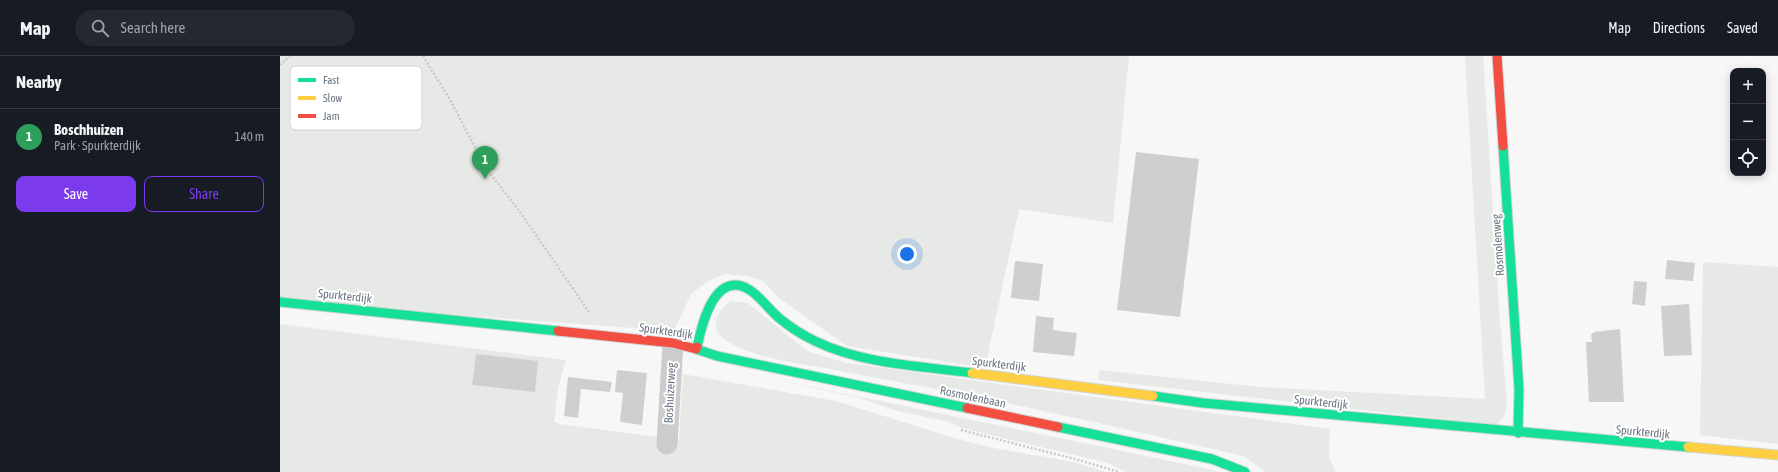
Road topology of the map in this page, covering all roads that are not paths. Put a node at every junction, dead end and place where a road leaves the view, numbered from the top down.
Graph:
1 (1497, 56) edge
2 (280, 302) edge
3 (673, 343) junction
4 (696, 349) junction
5 (1518, 433) junction
6 (666, 444) dead end
7 (1778, 455) edge
8 (1245, 472) edge

1 - 5 street, Rosmolenweg
2 - 3 street, Spurkterdijk
3 - 4 street, Spurkterdijk
3 - 6 street, Boshuizerweg
4 - 5 street, Spurkterdijk
4 - 8 street, Rosmolenbaan
5 - 7 street, Spurkterdijk

